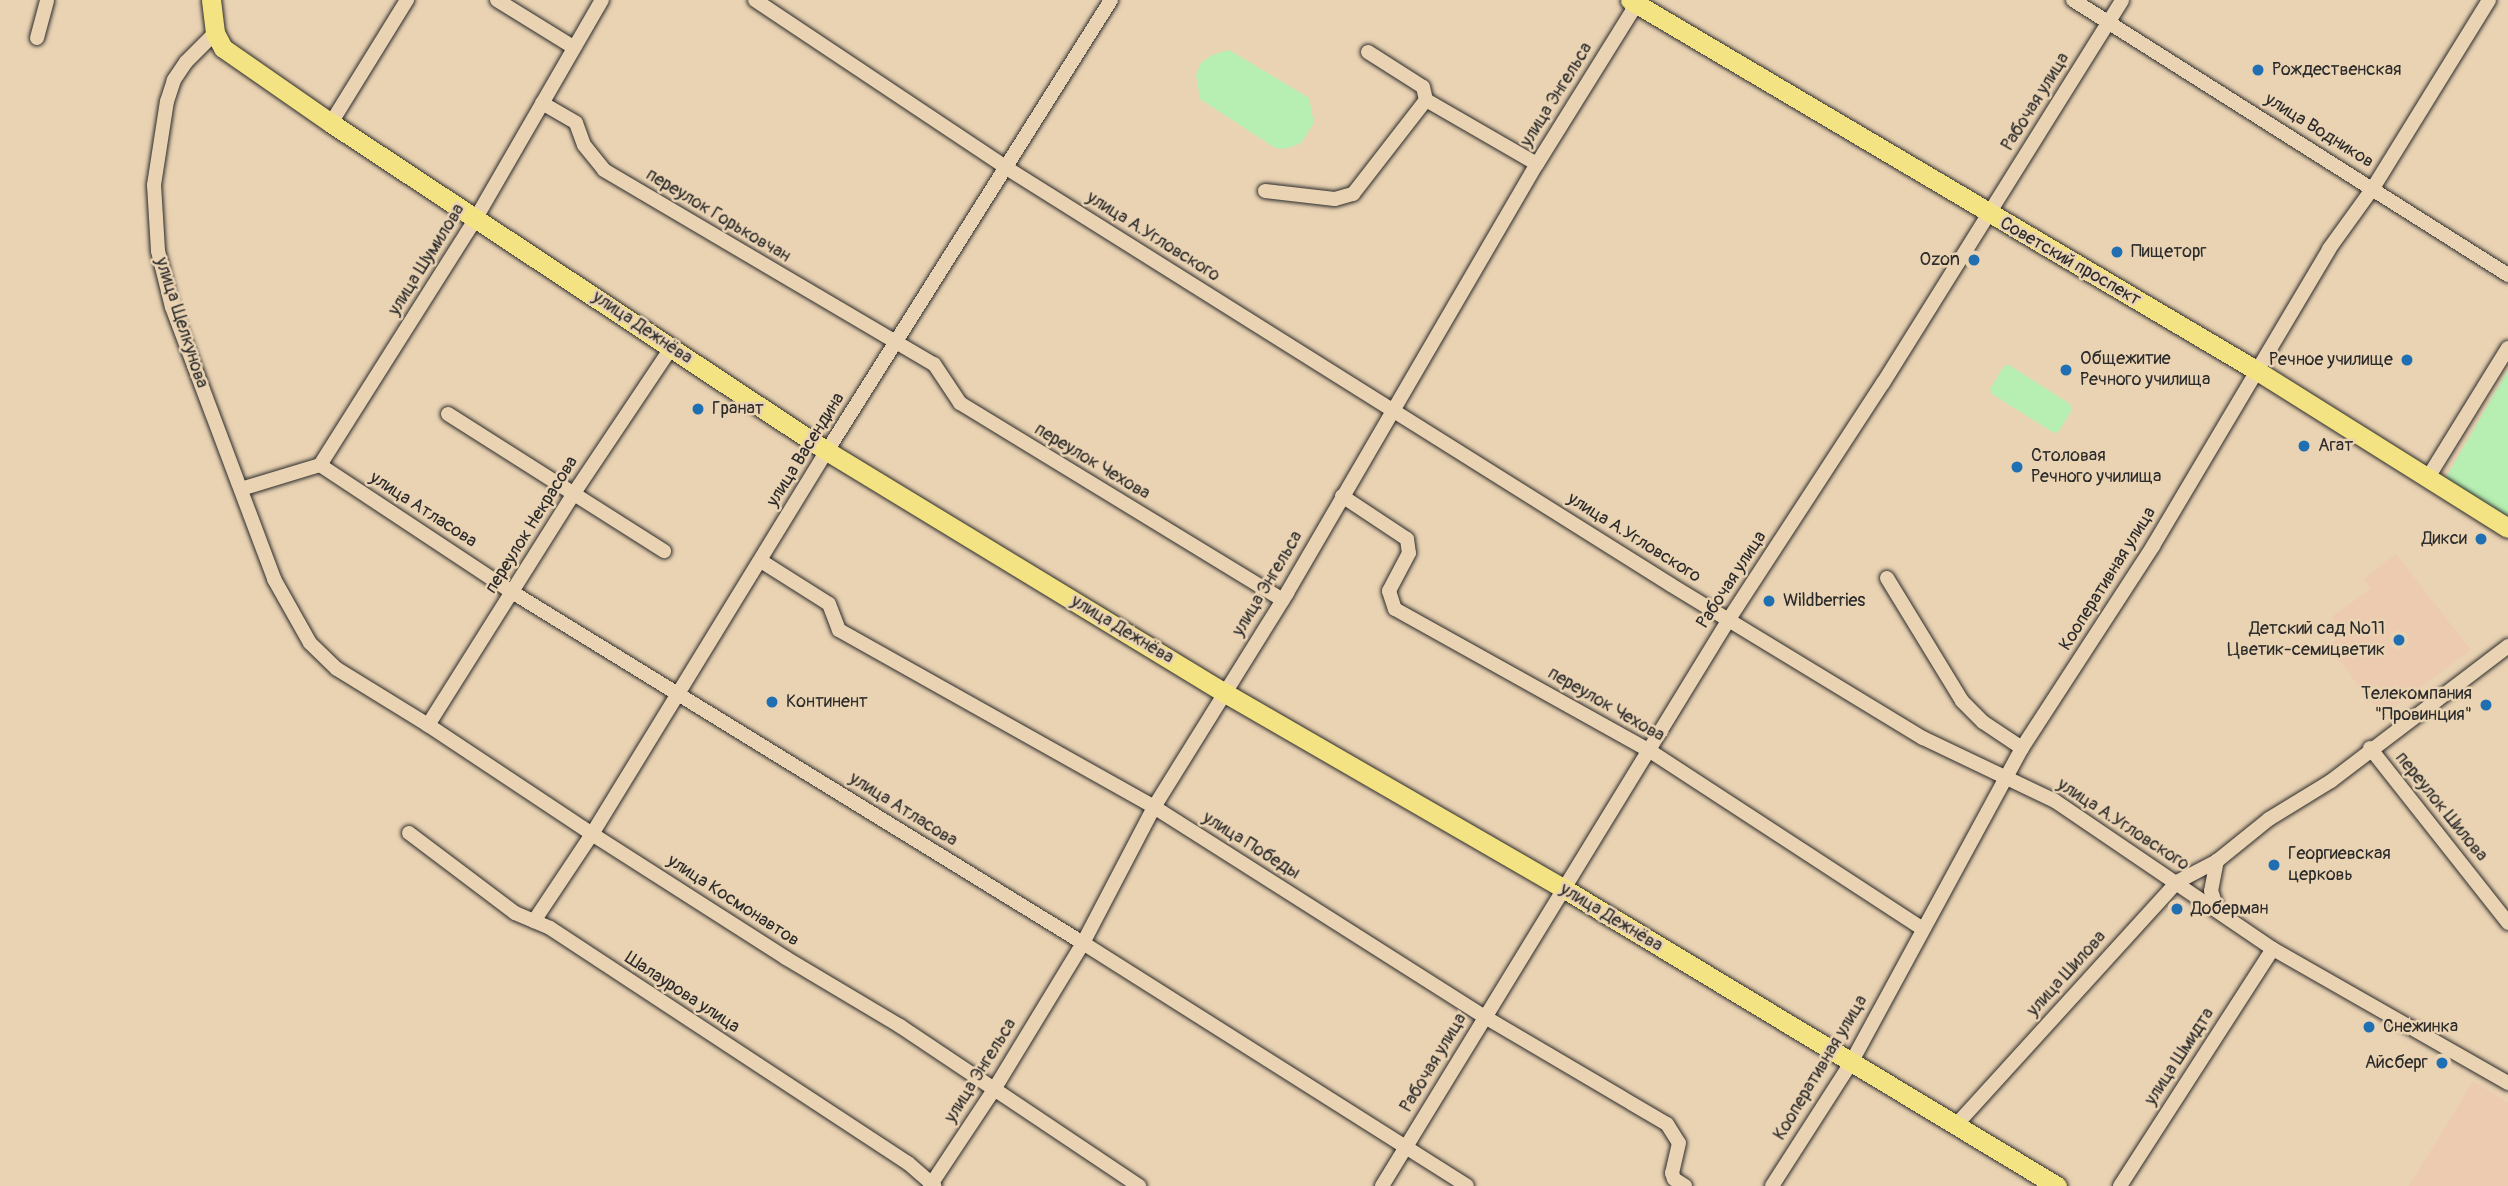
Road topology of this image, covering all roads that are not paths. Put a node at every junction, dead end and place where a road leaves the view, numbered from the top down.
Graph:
1 (47, 0) edge
2 (211, 0) edge
3 (407, 0) edge
4 (498, 0) edge
5 (602, 0) edge
6 (755, 0) edge
7 (1111, 0) edge
8 (2073, 0) edge
9 (2122, 0) edge
10 (2489, 0) edge
11 (1635, 1) edge
12 (2109, 21) junction
13 (215, 33) junction
14 (37, 38) dead end
15 (573, 47) junction
16 (1368, 52) dead end
17 (1426, 100) junction
18 (542, 103) junction
19 (331, 124) junction
20 (1537, 164) junction
21 (1005, 167) junction
22 (2373, 188) junction
23 (1265, 191) dead end
24 (1988, 214) junction
25 (476, 218) junction
26 (2508, 275) edge
27 (896, 342) junction
28 (671, 348) junction
29 (2508, 348) edge
30 (2256, 370) junction
31 (1394, 411) junction
32 (448, 414) dead end
33 (827, 451) junction
34 (320, 465) junction
35 (2427, 479) junction
36 (241, 489) junction
37 (574, 493) junction
38 (1342, 496) junction
39 (2508, 528) edge
40 (664, 551) dead end
41 (761, 561) junction
42 (1887, 578) dead end
43 (512, 592) junction
44 (1283, 600) junction
45 (1729, 619) junction
46 (310, 643) joint
47 (2508, 646) edge
48 (678, 693) junction
49 (1225, 693) junction
50 (428, 724) junction
51 (2022, 748) junction
52 (2370, 748) junction
53 (1650, 751) junction
54 (2008, 777) junction
55 (1154, 807) junction
56 (409, 833) dead end
57 (592, 834) junction
58 (2217, 861) junction
59 (2177, 882) junction
60 (1563, 888) junction
61 (2217, 909) junction
62 (534, 921) junction
63 (2508, 923) edge
64 (1922, 928) junction
65 (1083, 943) junction
66 (2273, 950) junction
67 (1485, 1017) junction
68 (1851, 1063) junction
69 (2508, 1083) edge
70 (995, 1087) junction
71 (1956, 1125) junction
72 (1406, 1147) junction
73 (932, 1185) edge
74 (1139, 1186) edge
75 (1382, 1186) edge
76 (1467, 1186) edge
77 (1685, 1186) edge
78 (1772, 1186) edge
79 (2057, 1186) edge
80 (2120, 1186) edge

1 - 14 street
2 - 13 main road
3 - 19 street
4 - 15 street
5 - 15 street, улица Шумилова
6 - 21 street, улица А.Угловского
7 - 21 street, улица Васендина
8 - 12 street, улица Водников
9 - 12 street, Рабочая улица
10 - 22 street, Кооперативная улица
11 - 20 street, улица Энгельса
11 - 24 main road, Советский проспект
12 - 22 street, улица Водников
12 - 24 street, Рабочая улица
13 - 19 main road, улица Дежнёва
13 - 36 street, улица Щелкунова
15 - 18 street, улица Шумилова
16 - 17 street
17 - 20 street
17 - 23 street
18 - 25 street, улица Шумилова
18 - 27 street, переулок Горьковчан
19 - 25 main road, улица Дежнёва
20 - 31 street, улица Энгельса
21 - 27 street, улица Васендина
21 - 31 street, улица А.Угловского
22 - 26 street, улица Водников
22 - 30 street, Кооперативная улица
24 - 30 main road, Советский проспект
24 - 45 street, Рабочая улица
25 - 28 main road, улица Дежнёва
25 - 34 street, улица Шумилова
27 - 33 street, улица Васендина
27 - 44 street, переулок Чехова
28 - 33 main road, улица Дежнёва
28 - 37 street, переулок Некрасова
29 - 35 street
30 - 35 main road, Советский проспект
30 - 51 street, Кооперативная улица
31 - 38 street, улица Энгельса
31 - 45 street, улица А.Угловского
32 - 37 street
33 - 41 street, улица Васендина
33 - 49 main road, улица Дежнёва
34 - 36 street
34 - 43 street, улица Атласова
35 - 39 main road, Советский проспект
36 - 46 street, улица Щелкунова
37 - 40 street
37 - 43 street, переулок Некрасова
38 - 44 street, улица Энгельса
38 - 53 street, переулок Чехова
41 - 48 street, улица Васендина
41 - 55 street, улица Победы
42 - 51 street
43 - 48 street, улица Атласова
43 - 50 street, переулок Некрасова
44 - 49 street, улица Энгельса
45 - 53 street, Рабочая улица
45 - 54 street, улица А.Угловского
46 - 50 street, улица Космонавтов
47 - 52 street, улица Шилова
48 - 57 street, улица Васендина
48 - 65 street, улица Атласова
49 - 55 street, улица Энгельса
49 - 60 main road, улица Дежнёва
50 - 57 street, улица Космонавтов
51 - 54 street, Кооперативная улица
52 - 58 street, улица Шилова
52 - 63 street, переулок Шилова
53 - 60 street, Рабочая улица
53 - 64 street, переулок Чехова
54 - 59 street, улица А.Угловского
54 - 64 street, Кооперативная улица
55 - 65 street, улица Энгельса
55 - 67 street, улица Победы
56 - 62 street, Шалаурова улица
57 - 62 street, улица Васендина
57 - 70 street, улица Космонавтов
58 - 59 street, улица Шилова
58 - 61 street
59 - 61 street, улица А.Угловского
59 - 71 street, улица Шилова
60 - 67 street, Рабочая улица
60 - 68 main road, улица Дежнёва
61 - 66 street, улица А.Угловского
62 - 73 street, Шалаурова улица
64 - 68 street, Кооперативная улица
65 - 70 street, улица Энгельса
65 - 72 street, улица Атласова
66 - 69 street, улица А.Угловского
66 - 80 street, улица Шмидта
67 - 72 street, Рабочая улица
67 - 77 street, улица Победы
68 - 71 main road, улица Дежнёва
68 - 78 street, Кооперативная улица
70 - 73 street, улица Энгельса
70 - 74 street, улица Космонавтов
71 - 79 main road, улица Дежнёва
72 - 75 street, Рабочая улица
72 - 76 street, улица Атласова

